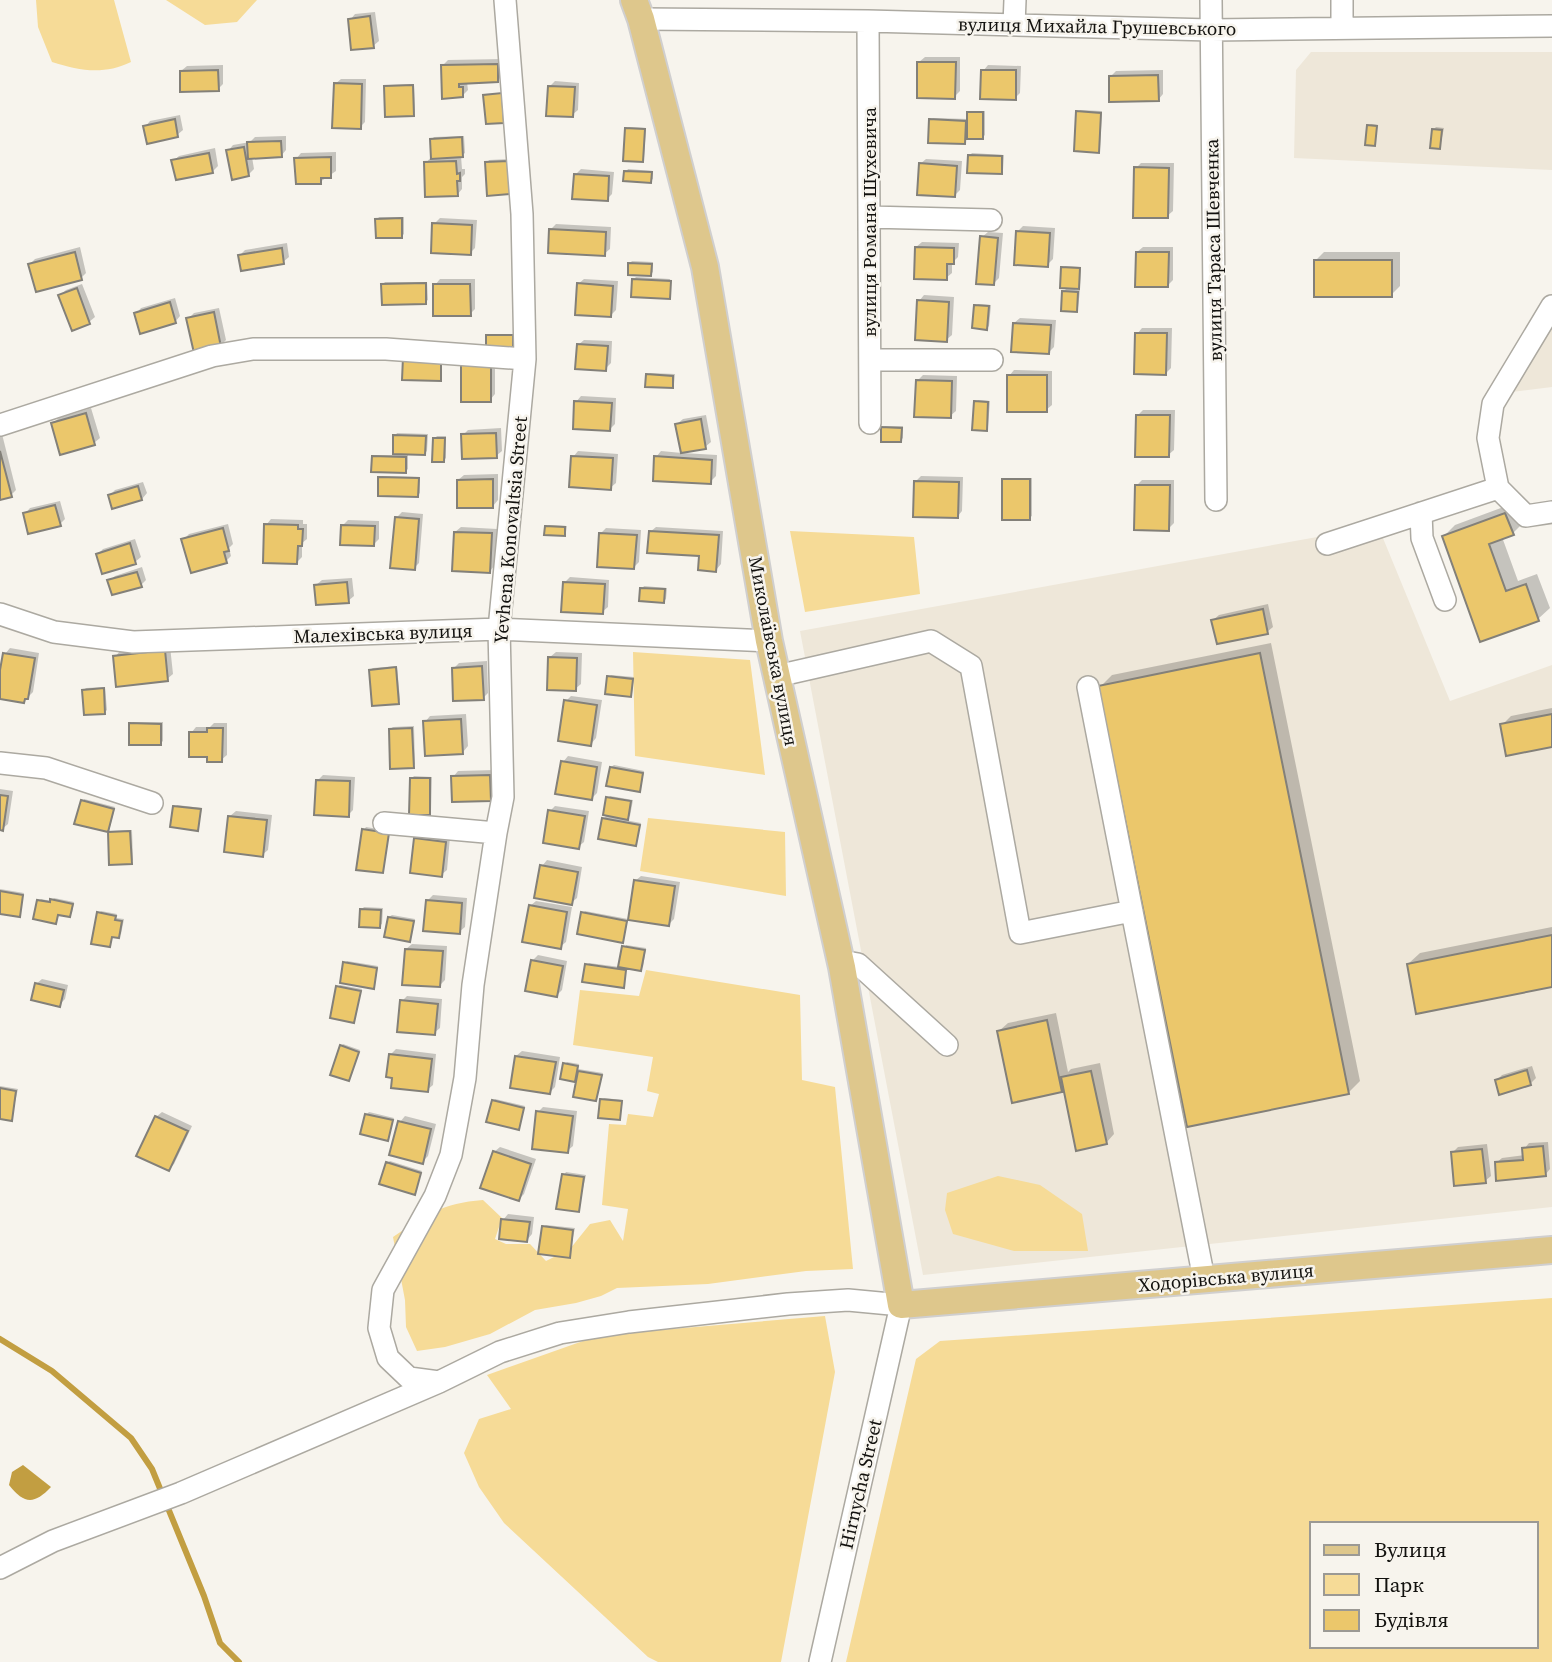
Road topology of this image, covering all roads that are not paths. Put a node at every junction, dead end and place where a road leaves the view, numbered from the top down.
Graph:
1 (505, 0) edge
2 (1015, 0) edge
3 (1211, 0) edge
4 (1342, 0) edge
5 (637, 10) edge
6 (731, 10) edge
7 (868, 21) junction
8 (1014, 25) junction
9 (1552, 26) edge
10 (1342, 28) junction
11 (1211, 30) junction
12 (869, 217) junction
13 (991, 220) dead end
14 (1552, 306) edge
15 (524, 359) junction
16 (870, 360) junction
17 (992, 360) dead end
18 (870, 423) dead end
19 (0, 425) edge
20 (1498, 488) junction
21 (1216, 500) dead end
22 (1552, 512) edge
23 (1421, 513) junction
24 (1327, 544) dead end
25 (1445, 600) dead end
26 (0, 614) edge
27 (499, 629) junction
28 (769, 641) junction
29 (777, 676) junction
30 (1088, 687) dead end
31 (0, 763) edge
32 (152, 803) dead end
33 (384, 823) dead end
34 (495, 833) junction
35 (1132, 911) junction
36 (841, 961) junction
37 (947, 1045) dead end
38 (1552, 1250) edge
39 (1204, 1279) junction
40 (901, 1305) junction
41 (439, 1382) junction
42 (0, 1568) edge
43 (820, 1662) edge

1 - 15 street, Yevhena Konovaltsia Street
2 - 8 street
3 - 11 street, вулиця Тараса Шевченка
4 - 10 street
5 - 6 street, вулиця Михайла Грушевського
5 - 28 main road, Миколаївська вулиця
6 - 7 street, вулиця Михайла Грушевського
7 - 8 street, вулиця Михайла Грушевського
7 - 12 street, вулиця Романа Шухевича
8 - 11 street, вулиця Михайла Грушевського
9 - 10 street, вулиця Михайла Грушевського
10 - 11 street, вулиця Михайла Грушевського
11 - 21 street, вулиця Тараса Шевченка
12 - 13 street
12 - 16 street, вулиця Романа Шухевича
14 - 20 street
15 - 19 street
15 - 27 street, Yevhena Konovaltsia Street
16 - 17 street
16 - 18 street, вулиця Романа Шухевича
20 - 22 street
20 - 23 street
23 - 24 street
23 - 25 street
26 - 27 street, Малехівська вулиця
27 - 28 street, Малехівська вулиця
27 - 34 street, Yevhena Konovaltsia Street
28 - 29 main road, Миколаївська вулиця
29 - 35 street
29 - 36 main road, Миколаївська вулиця
30 - 35 street
31 - 32 street
33 - 34 street
34 - 41 street, Yevhena Konovaltsia Street
35 - 39 street
36 - 37 street
36 - 40 main road, Миколаївська вулиця
38 - 39 main road, Ходорівська вулиця
39 - 40 main road, Ходорівська вулиця
40 - 41 street
40 - 43 street, Hirnycha Street
41 - 42 street

